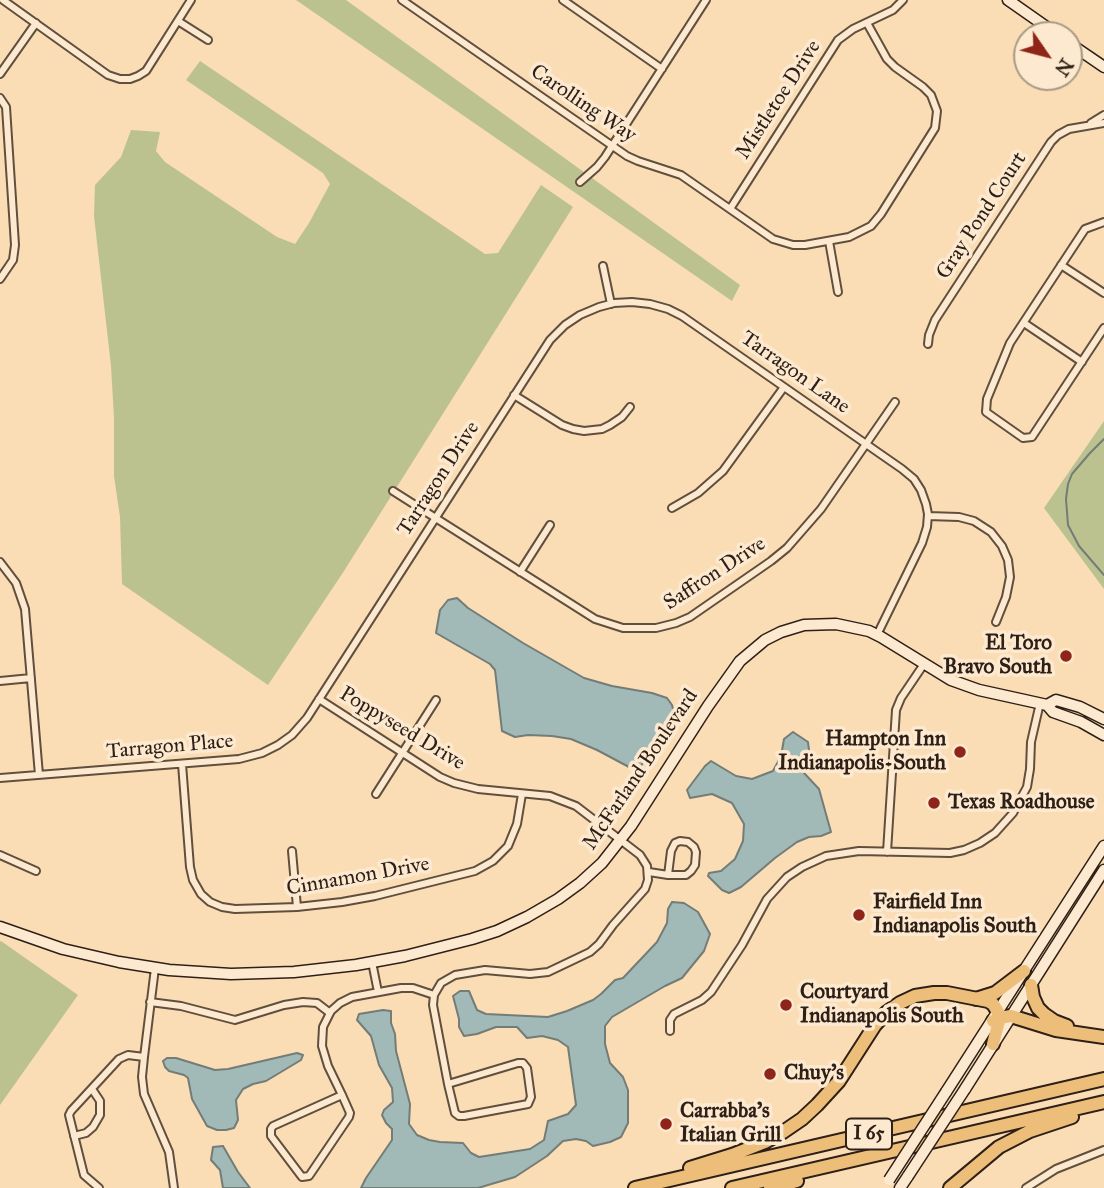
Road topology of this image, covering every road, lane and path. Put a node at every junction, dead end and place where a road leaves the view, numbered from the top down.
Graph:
1 (3, 0) edge
2 (191, 0) edge
3 (402, 0) edge
4 (563, 0) edge
5 (706, 0) edge
6 (903, 0) edge
7 (1008, 0) edge
8 (178, 20) junction
9 (1038, 21) edge
10 (36, 23) junction
11 (867, 23) junction
12 (208, 40) dead end
13 (1083, 53) edge
14 (1104, 67) edge
15 (662, 69) junction
16 (0, 74) edge
17 (0, 98) edge
18 (1104, 115) edge
19 (1104, 123) edge
20 (1085, 125) junction
21 (612, 145) junction
22 (580, 182) dead end
23 (730, 209) junction
24 (1104, 222) edge
25 (829, 241) junction
26 (1061, 265) junction
27 (603, 266) dead end
28 (0, 279) edge
29 (838, 292) dead end
30 (1104, 293) edge
31 (611, 304) junction
32 (1024, 323) junction
33 (1104, 328) edge
34 (928, 344) dead end
35 (1082, 362) junction
36 (784, 387) junction
37 (514, 395) junction
38 (895, 402) dead end
39 (630, 407) dead end
40 (866, 444) junction
41 (393, 491) dead end
42 (672, 508) dead end
43 (928, 516) junction
44 (435, 517) junction
45 (550, 525) dead end
46 (0, 562) edge
47 (520, 572) junction
48 (996, 622) dead end
49 (877, 635) junction
50 (924, 664) junction
51 (31, 678) junction
52 (0, 681) edge
53 (319, 699) junction
54 (436, 700) dead end
55 (1043, 704) junction
56 (1104, 719) edge
57 (1104, 735) edge
58 (403, 752) junction
59 (182, 764) junction
60 (39, 775) junction
61 (0, 778) edge
62 (376, 794) dead end
63 (522, 794) junction
64 (621, 840) junction
65 (1104, 846) edge
66 (292, 851) dead end
67 (887, 852) junction
68 (0, 855) edge
69 (1104, 870) edge
70 (36, 871) dead end
71 (649, 872) junction
72 (668, 875) junction
73 (297, 907) junction
74 (0, 927) edge
75 (372, 962) junction
76 (155, 968) junction
77 (1024, 971) junction
78 (1031, 985) junction
79 (378, 992) junction
80 (434, 995) junction
81 (976, 999) junction
82 (150, 1002) junction
83 (330, 1013) junction
84 (1000, 1017) junction
85 (670, 1031) dead end
86 (1083, 1034) junction
87 (1104, 1037) edge
88 (993, 1044) joint
89 (144, 1057) junction
90 (1104, 1079) edge
91 (448, 1084) junction
92 (92, 1089) junction
93 (342, 1095) junction
94 (1104, 1104) edge
95 (74, 1136) junction
96 (1104, 1150) edge
97 (841, 1163) junction
98 (887, 1184) edge
99 (99, 1188) edge
100 (174, 1188) edge
101 (632, 1188) edge
102 (732, 1188) edge
103 (770, 1188) edge
104 (900, 1188) edge
105 (950, 1188) edge
106 (1026, 1188) edge

1 - 10 street
2 - 8 street
3 - 21 street, Carolling Way
4 - 15 street
5 - 15 street
6 - 11 street, Mistletoe Drive
7 - 9 street
8 - 10 street
8 - 12 street
10 - 16 street
11 - 23 street, Mistletoe Drive
11 - 25 street, Carolling Way
13 - 14 street
15 - 21 street
17 - 28 street
18 - 20 street, Gray Pond Court
19 - 20 street, Gray Pond Court
20 - 34 street, Gray Pond Court
21 - 22 street
21 - 23 street, Carolling Way
23 - 25 street, Carolling Way
24 - 26 street
25 - 29 street
26 - 30 street
26 - 32 street
27 - 31 street
31 - 36 street, Tarragon Lane
31 - 37 street, Tarragon Drive
32 - 35 street
32 - 35 street
33 - 35 street
36 - 40 street, Tarragon Lane
36 - 42 street
37 - 39 street
37 - 44 street, Tarragon Drive
38 - 40 street, Saffron Drive
40 - 43 street, Tarragon Lane
40 - 47 street, Saffron Drive
41 - 44 street, Saffron Drive
43 - 48 street
43 - 49 street
44 - 47 street, Saffron Drive
44 - 53 street, Tarragon Drive
45 - 47 street
46 - 51 street
49 - 50 street, McFarland Boulevard
49 - 64 street, McFarland Boulevard
50 - 55 street, McFarland Boulevard
50 - 67 street
51 - 52 street
51 - 60 street
53 - 58 street, Poppyseed Drive
53 - 59 street, Tarragon Place
54 - 58 street
55 - 56 street, McFarland Boulevard
55 - 57 street, McFarland Boulevard
55 - 67 street
58 - 62 street
58 - 63 street, Poppyseed Drive
59 - 60 street, Tarragon Place
59 - 73 street, Cinnamon Drive
60 - 61 street, Tarragon Place
63 - 64 street, Poppyseed Drive
63 - 73 street, Cinnamon Drive
64 - 71 street, Poppyseed Drive
64 - 75 street, McFarland Boulevard
65 - 77 street
66 - 73 street
67 - 85 street
68 - 70 street
69 - 78 street
71 - 72 street
71 - 80 street
72 - 72 street
74 - 76 street, McFarland Boulevard
75 - 76 street, McFarland Boulevard
75 - 79 street
76 - 82 street
77 - 81 highway
77 - 84 street
78 - 84 street
78 - 86 highway
79 - 80 street
79 - 83 street
80 - 91 street
81 - 84 highway
81 - 101 highway
82 - 83 street
82 - 89 street
83 - 93 street
84 - 86 highway
84 - 88 highway
84 - 98 street, bridge
86 - 87 highway
88 - 104 street, bridge
89 - 92 street
89 - 100 street
90 - 101 highway, I 65
91 - 91 street
92 - 95 street
92 - 95 street
93 - 93 street
94 - 97 highway, I 65
94 - 105 highway
95 - 99 street
96 - 106 street
97 - 102 highway, I 65
97 - 103 highway

